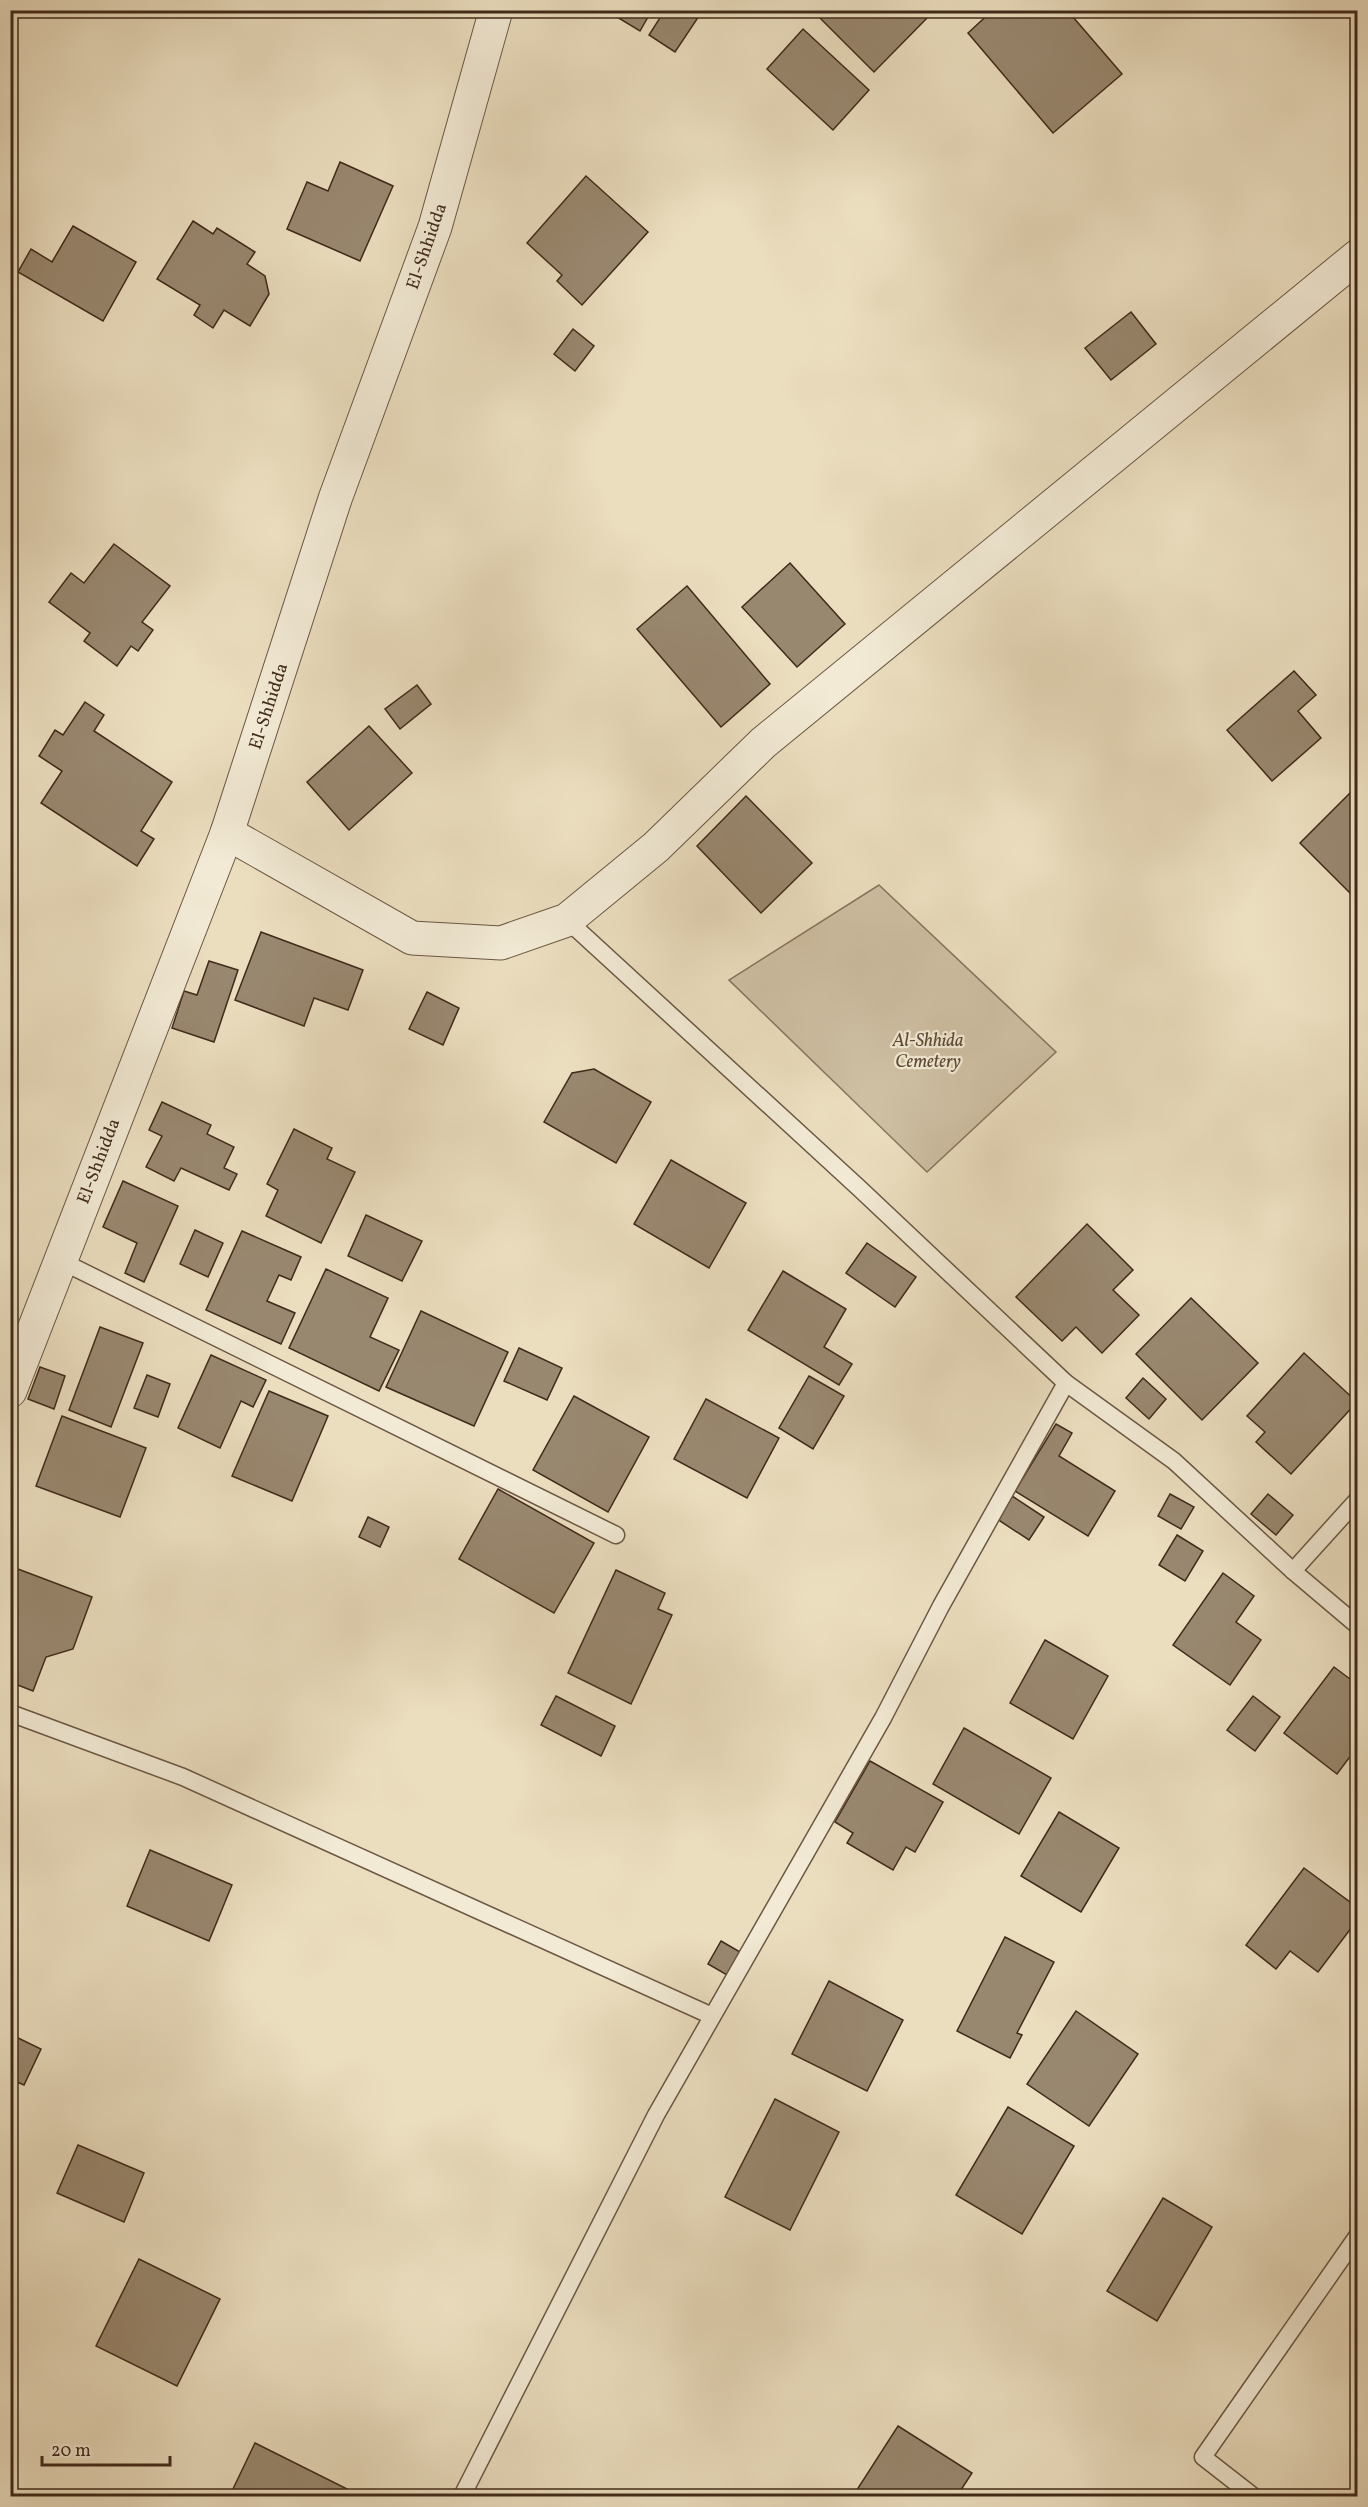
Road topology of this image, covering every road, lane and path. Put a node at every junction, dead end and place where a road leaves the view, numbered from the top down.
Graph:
1 (496, 10) edge
2 (1358, 256) edge
3 (227, 833) junction
4 (567, 920) junction
5 (59, 1260) junction
6 (1066, 1383) junction
7 (10, 1391) edge
8 (1358, 1499) edge
9 (616, 1534) dead end
10 (1293, 1571) junction
11 (1358, 1626) edge
12 (10, 1713) edge
13 (712, 2016) junction
14 (1358, 2235) edge
15 (462, 2496) edge
16 (1253, 2496) edge

1 - 3 street, El-Shhidda
2 - 4 street
3 - 4 street
3 - 5 street, El-Shhidda
4 - 6 lane
5 - 7 street, El-Shhidda
5 - 9 lane
6 - 10 lane
6 - 13 lane
8 - 10 lane
10 - 11 lane
12 - 13 lane
13 - 15 lane
14 - 16 lane

